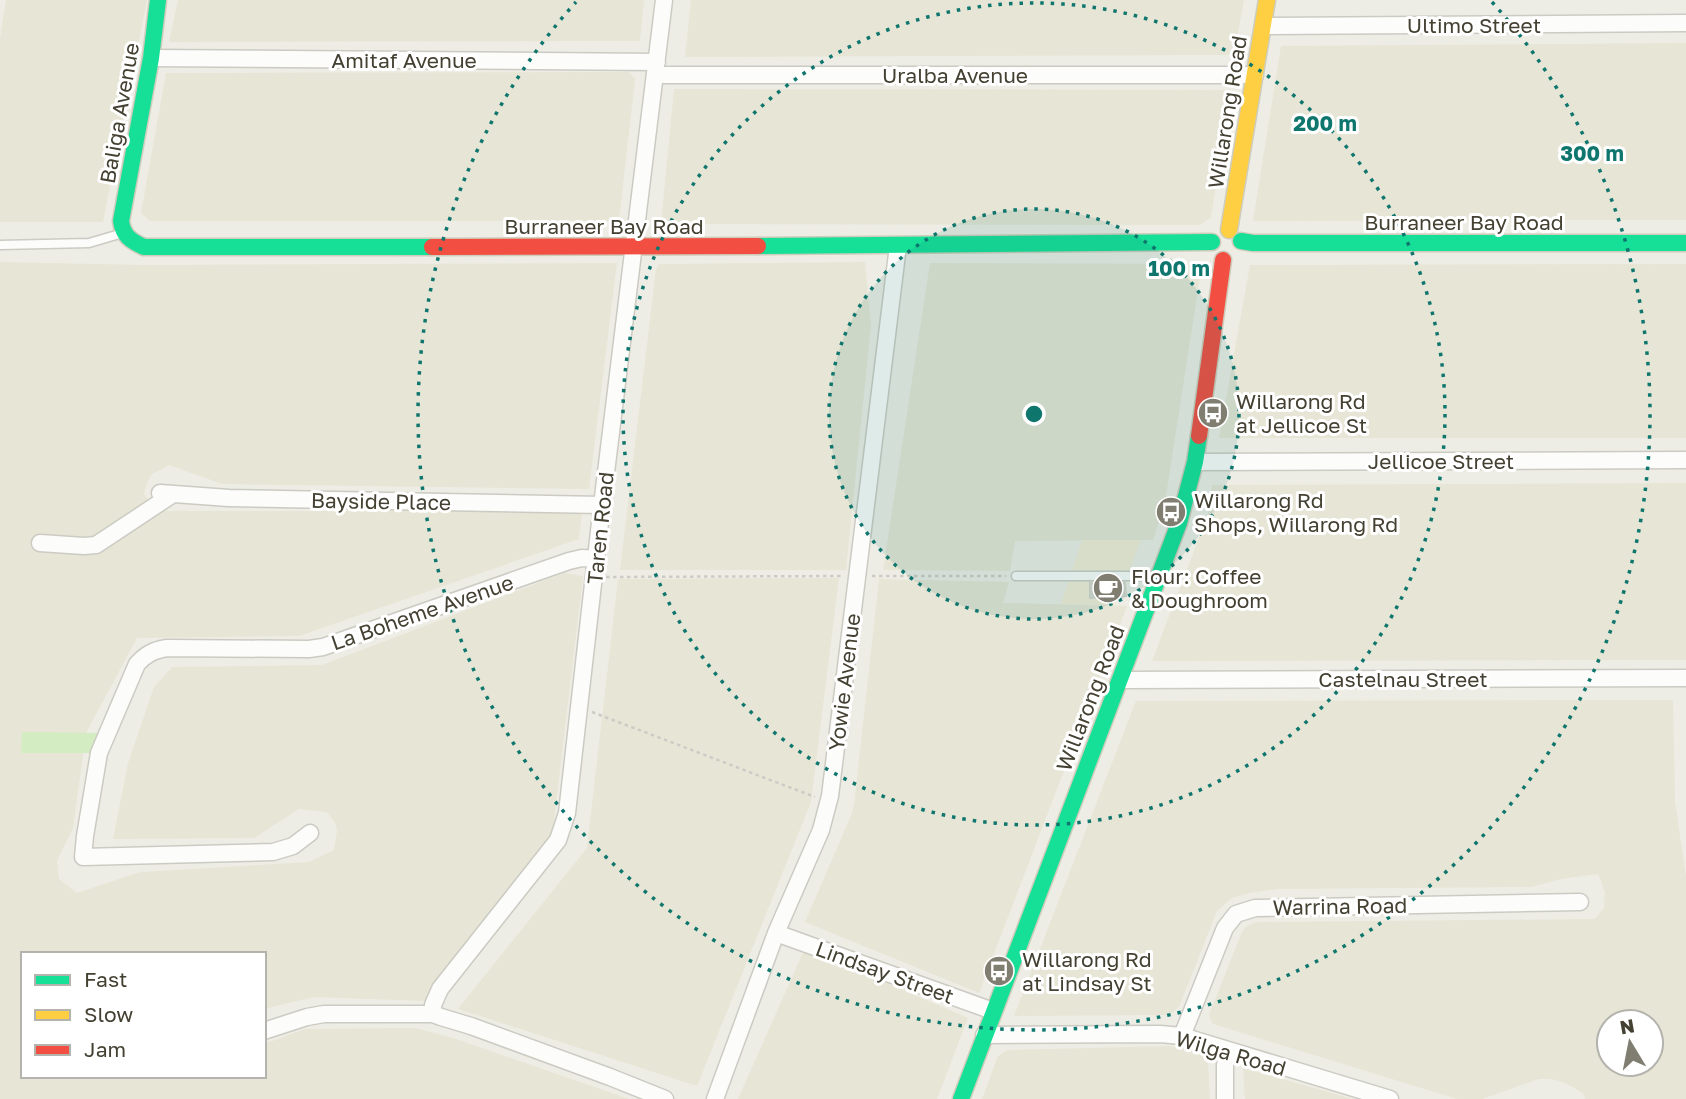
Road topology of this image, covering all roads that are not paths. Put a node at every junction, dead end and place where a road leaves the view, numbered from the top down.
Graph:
1 (158, 0) edge
2 (664, 0) edge
3 (1267, 0) edge
4 (1686, 23) edge
5 (1263, 26) junction
6 (150, 58) junction
7 (657, 69) junction
8 (1255, 75) junction
9 (123, 233) junction
10 (1235, 235) junction
11 (1212, 242) junction
12 (1686, 243) edge
13 (1, 245) edge
14 (635, 246) junction
15 (898, 246) junction
16 (1223, 260) junction
17 (1686, 460) edge
18 (1195, 462) junction
19 (602, 505) junction
20 (40, 543) dead end
21 (596, 559) junction
22 (1016, 576) road end
23 (1159, 576) junction
24 (1686, 678) edge
25 (1120, 680) junction
26 (1686, 689) edge
27 (310, 833) dead end
28 (1580, 902) dead end
29 (776, 933) junction
30 (993, 1011) junction
31 (433, 1014) junction
32 (266, 1030) edge
33 (984, 1035) junction
34 (1182, 1036) junction
35 (1228, 1050) junction
36 (665, 1099) edge
37 (715, 1099) edge
38 (961, 1099) edge
39 (1226, 1099) edge
40 (1390, 1099) edge

1 - 6 street, Baliga Avenue
2 - 7 street, Taren Road
3 - 5 street, Willarong Road
4 - 5 street, Ultimo Street
5 - 8 street, Willarong Road
6 - 7 street, Amitaf Avenue
6 - 9 street, Baliga Avenue
7 - 8 street, Uralba Avenue
7 - 14 street, Taren Road
8 - 10 street, Willarong Road
9 - 13 lane
9 - 14 street, Burraneer Bay Road
10 - 11 street
10 - 12 street, Burraneer Bay Road
10 - 16 street
11 - 15 street, Burraneer Bay Road
11 - 16 street
14 - 15 street, Burraneer Bay Road
14 - 19 street, Taren Road
15 - 29 street, Yowie Avenue
16 - 18 street, Willarong Road
17 - 18 street, Jellicoe Street
18 - 23 street, Willarong Road
19 - 20 street, Bayside Place
19 - 21 street, Taren Road
21 - 27 street, La Boheme Avenue
21 - 31 street, Taren Road
22 - 23 lane
23 - 25 street, Willarong Road
24 - 25 street, Castelnau Street
24 - 26 street
25 - 30 street, Willarong Road
28 - 34 street, Warrina Road
29 - 30 street, Lindsay Street
29 - 37 street, Yowie Avenue
30 - 33 street, Willarong Road
31 - 32 street
31 - 36 street
33 - 34 street, Wilga Road
33 - 38 street, Willarong Road
34 - 35 street, Wilga Road
35 - 39 street
35 - 40 street, Wilga Road

